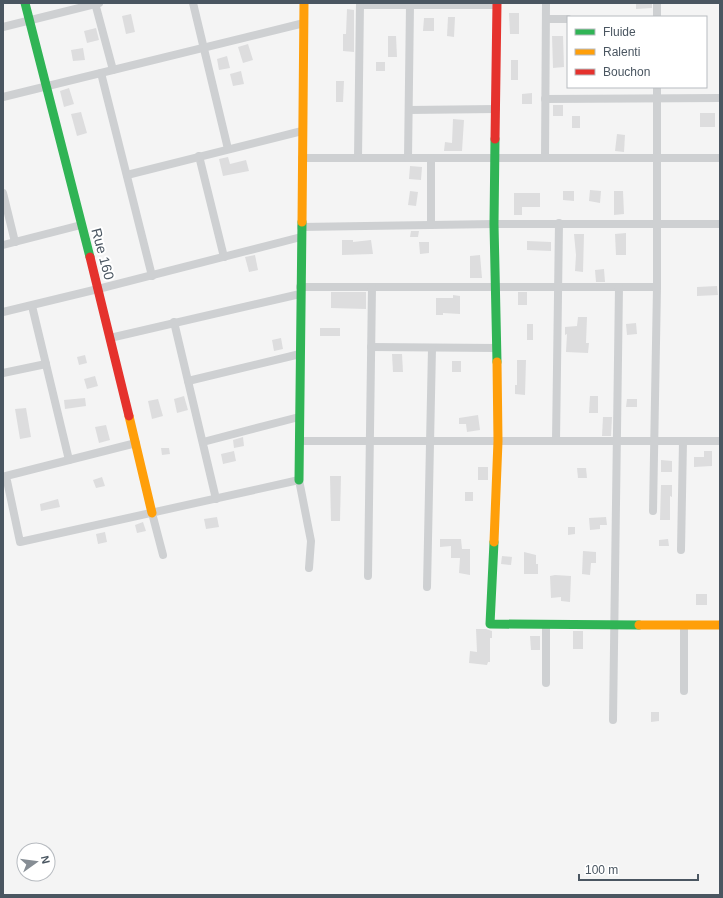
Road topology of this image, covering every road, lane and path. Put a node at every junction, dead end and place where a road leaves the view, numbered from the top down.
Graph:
1 (25, 3) edge
2 (96, 3) edge
3 (193, 3) edge
4 (304, 3) edge
5 (546, 3) edge
6 (657, 3) edge
7 (360, 4) edge
8 (497, 4) edge
9 (410, 5) junction
10 (657, 16) edge
11 (546, 19) junction
12 (567, 19) edge
13 (29, 21) junction
14 (304, 23) junction
15 (3, 27) edge
16 (204, 47) junction
17 (113, 70) junction
18 (100, 73) junction
19 (45, 86) junction
20 (657, 88) edge
21 (3, 97) edge
22 (657, 98) junction
23 (720, 98) edge
24 (546, 99) junction
25 (496, 109) junction
26 (409, 110) junction
27 (302, 131) junction
28 (228, 149) junction
29 (199, 156) junction
30 (302, 158) junction
31 (358, 158) junction
32 (408, 158) junction
33 (431, 158) junction
34 (495, 158) junction
35 (545, 158) junction
36 (657, 158) junction
37 (720, 158) edge
38 (127, 175) junction
39 (3, 193) edge
40 (559, 223) junction
41 (494, 224) junction
42 (657, 224) junction
43 (720, 224) edge
44 (80, 225) junction
45 (431, 225) junction
46 (301, 227) junction
47 (301, 237) junction
48 (15, 242) junction
49 (3, 245) edge
50 (224, 256) junction
51 (152, 276) junction
52 (372, 287) junction
53 (495, 287) junction
54 (558, 287) junction
55 (620, 287) junction
56 (657, 287) junction
57 (98, 289) junction
58 (300, 290) junction
59 (32, 306) junction
60 (3, 312) edge
61 (174, 322) junction
62 (110, 338) junction
63 (371, 347) junction
64 (432, 348) junction
65 (496, 348) junction
66 (300, 354) junction
67 (46, 364) junction
68 (3, 373) edge
69 (188, 381) junction
70 (299, 417) junction
71 (299, 441) junction
72 (370, 441) junction
73 (430, 441) junction
74 (498, 441) junction
75 (556, 441) junction
76 (617, 441) junction
77 (683, 441) junction
78 (720, 441) edge
79 (203, 442) junction
80 (654, 442) junction
81 (136, 443) junction
82 (69, 460) junction
83 (299, 480) junction
84 (216, 499) junction
85 (653, 512) dead end
86 (152, 513) junction
87 (681, 550) dead end
88 (163, 556) dead end
89 (309, 568) dead end
90 (368, 576) dead end
91 (427, 587) dead end
92 (546, 624) junction
93 (614, 625) junction
94 (684, 625) junction
95 (720, 625) edge
96 (546, 683) dead end
97 (684, 691) dead end
98 (613, 720) dead end

1 - 13 street, Rue 160
2 - 13 street
2 - 17 street
3 - 16 street
4 - 14 street
5 - 11 street
6 - 10 street
7 - 9 street
7 - 31 street
8 - 9 street
8 - 25 street
9 - 26 street
11 - 12 street
11 - 24 street
13 - 15 street
13 - 19 street, Rue 160
14 - 16 street
14 - 27 street
16 - 17 street
16 - 28 street
17 - 18 street
18 - 19 street
18 - 38 street
19 - 21 street
19 - 44 street, Rue 160
20 - 22 street
22 - 23 street
22 - 24 street
22 - 36 street
24 - 35 street
25 - 26 street
25 - 34 street
26 - 32 street
27 - 28 street
27 - 30 street
28 - 29 street
29 - 38 street
29 - 50 street
30 - 31 street
30 - 46 street
31 - 32 street
32 - 33 street
33 - 34 street
33 - 45 street
34 - 35 street
34 - 41 street
35 - 36 street
36 - 37 street
36 - 42 street
38 - 51 street
39 - 48 street
40 - 41 street
40 - 42 street
40 - 54 street
41 - 45 street
41 - 53 street
42 - 43 street
42 - 56 street
44 - 48 street
44 - 57 street, Rue 160
45 - 46 street
46 - 47 street
47 - 50 street
47 - 58 street
48 - 49 street
50 - 51 street
51 - 57 street
52 - 53 street
52 - 58 street
52 - 63 street
53 - 54 street
53 - 65 street
54 - 55 street
54 - 75 street
55 - 56 street
55 - 76 street
56 - 80 street
57 - 59 street
57 - 62 street, Rue 160
58 - 61 street
58 - 66 street
59 - 60 street
59 - 67 street
61 - 62 street
61 - 69 street
62 - 81 street, Rue 160
63 - 64 street
63 - 72 street
64 - 65 street
64 - 73 street
65 - 74 street
66 - 69 street
66 - 70 street
67 - 68 street
67 - 82 street
69 - 79 street
70 - 71 street
70 - 79 street
71 - 72 street
71 - 83 street
72 - 73 street
72 - 90 street
73 - 74 street
73 - 91 street
74 - 75 street
74 - 92 street
75 - 76 street
76 - 80 street
76 - 93 street
77 - 78 street
77 - 80 street
77 - 87 street
79 - 84 street
80 - 85 street
81 - 82 street
81 - 86 street, Rue 160
82 - 86 street
83 - 84 street
83 - 89 street
84 - 86 street
86 - 88 street
92 - 93 street
92 - 96 street
93 - 94 street
93 - 98 street
94 - 95 street
94 - 97 street

